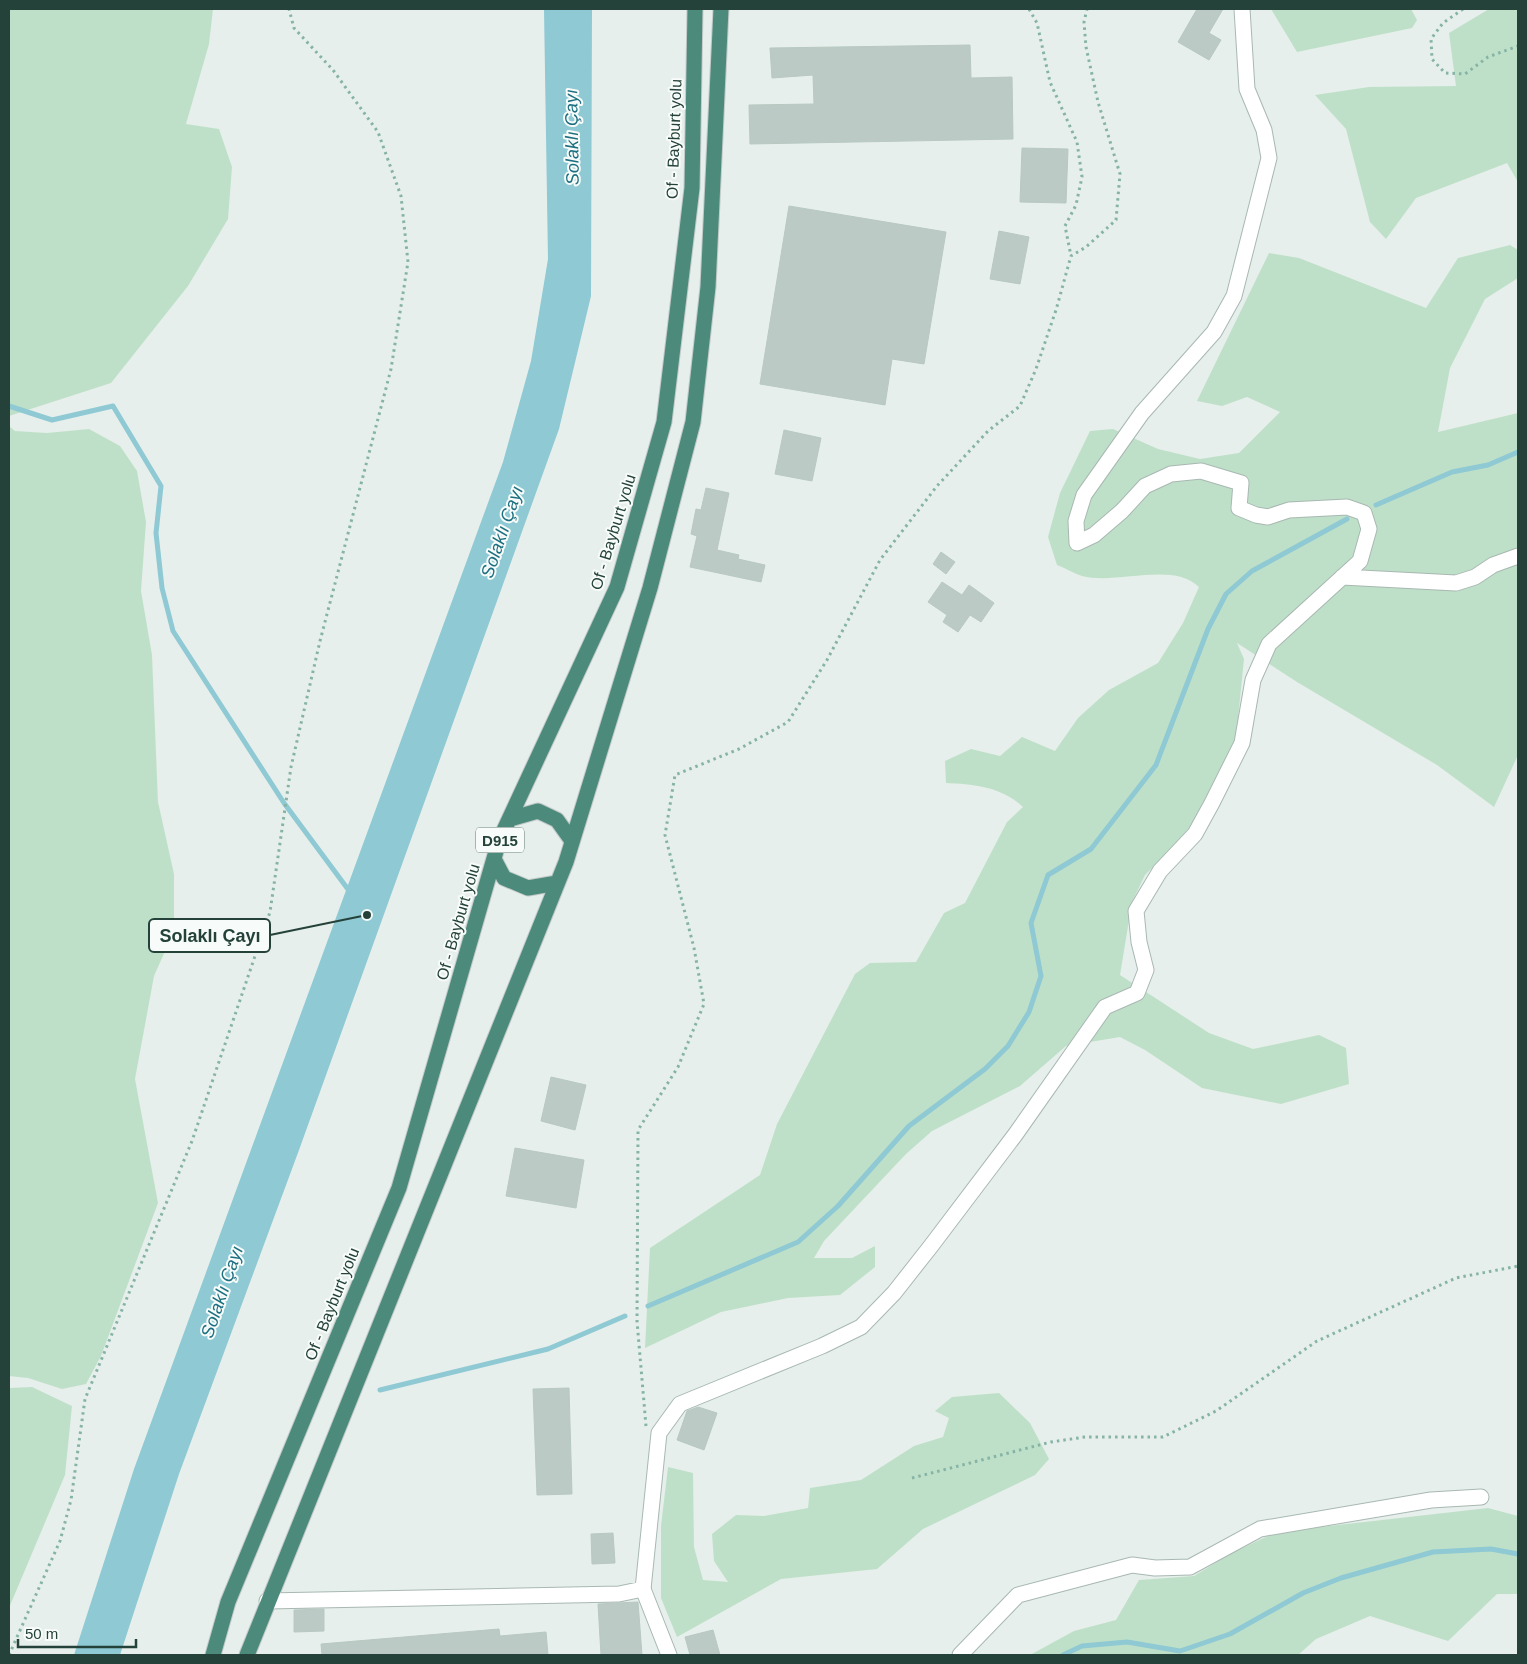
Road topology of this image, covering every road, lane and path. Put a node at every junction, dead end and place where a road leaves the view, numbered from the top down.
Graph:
1 (289, 9) edge
2 (694, 9) edge
3 (721, 9) edge
4 (1029, 9) edge
5 (1087, 9) edge
6 (1242, 9) edge
7 (1463, 9) edge
8 (1518, 46) edge
9 (1071, 256) junction
10 (1518, 556) edge
11 (1342, 578) junction
12 (510, 819) junction
13 (572, 841) junction
14 (494, 859) junction
15 (558, 883) junction
16 (1518, 1266) edge
17 (646, 1428) dead end
18 (912, 1478) dead end
19 (1481, 1498) dead end
20 (644, 1589) junction
21 (268, 1601) junction
22 (9, 1655) edge
23 (213, 1655) edge
24 (247, 1655) edge
25 (669, 1655) edge
26 (960, 1655) edge

1 - 22 path
2 - 12 highway, Of - Bayburt yolu / D915
3 - 13 highway
4 - 9 path
5 - 9 path
6 - 11 street
7 - 8 path
9 - 17 path
10 - 11 street
11 - 20 street
12 - 13 highway
12 - 14 highway, Of - Bayburt yolu / D915
13 - 15 highway
14 - 15 highway
14 - 23 highway, Of - Bayburt yolu / D915
15 - 21 highway
16 - 18 path
19 - 26 street
20 - 21 street
20 - 25 street
21 - 24 highway

